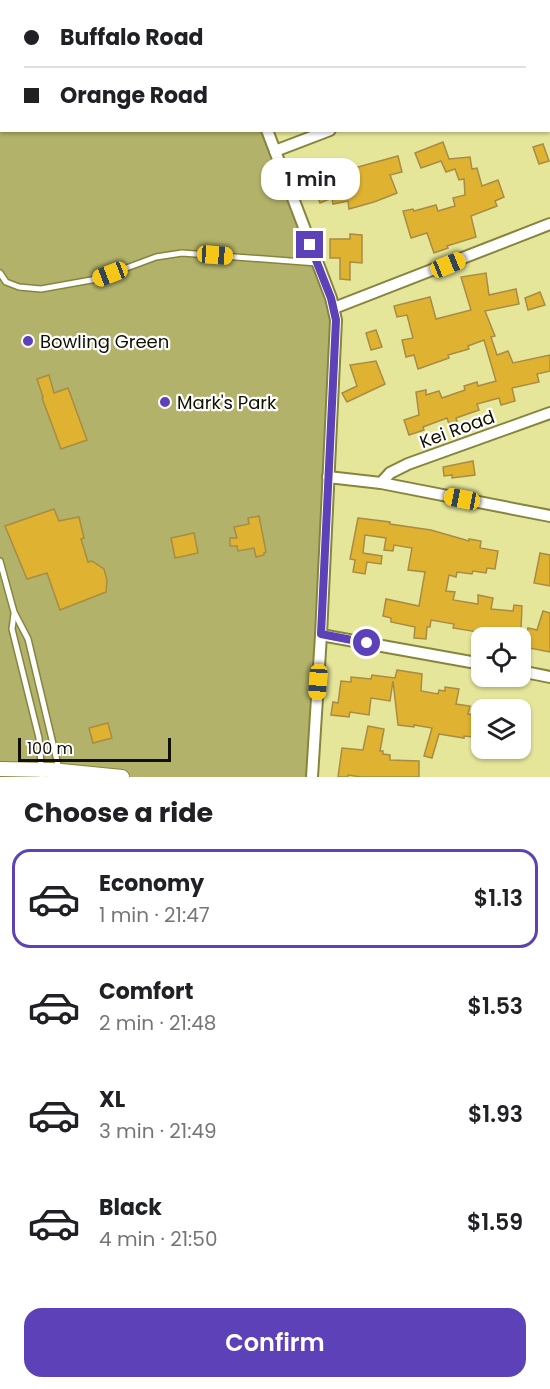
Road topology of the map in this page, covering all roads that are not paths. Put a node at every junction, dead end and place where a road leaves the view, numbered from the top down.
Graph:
1 (268, 132) edge
2 (325, 132) edge
3 (275, 151) junction
4 (550, 224) edge
5 (318, 263) junction
6 (0, 273) edge
7 (334, 308) junction
8 (550, 413) edge
9 (328, 477) junction
10 (381, 483) junction
11 (550, 516) edge
12 (0, 561) edge
13 (14, 612) junction
14 (321, 634) junction
15 (471, 662) edge
16 (531, 673) edge
17 (550, 677) edge
18 (0, 769) edge
19 (42, 773) edge
20 (59, 774) edge
21 (122, 777) edge
22 (312, 777) edge

1 - 3 street
2 - 3 street
3 - 5 street
4 - 7 street
5 - 6 lane
5 - 7 street
7 - 9 street
8 - 10 street, Kei Road
9 - 10 street
9 - 14 street
10 - 11 street
12 - 13 lane
13 - 19 lane
13 - 20 lane
14 - 15 street
14 - 22 street
16 - 17 street
18 - 19 street
19 - 20 street
20 - 21 street

